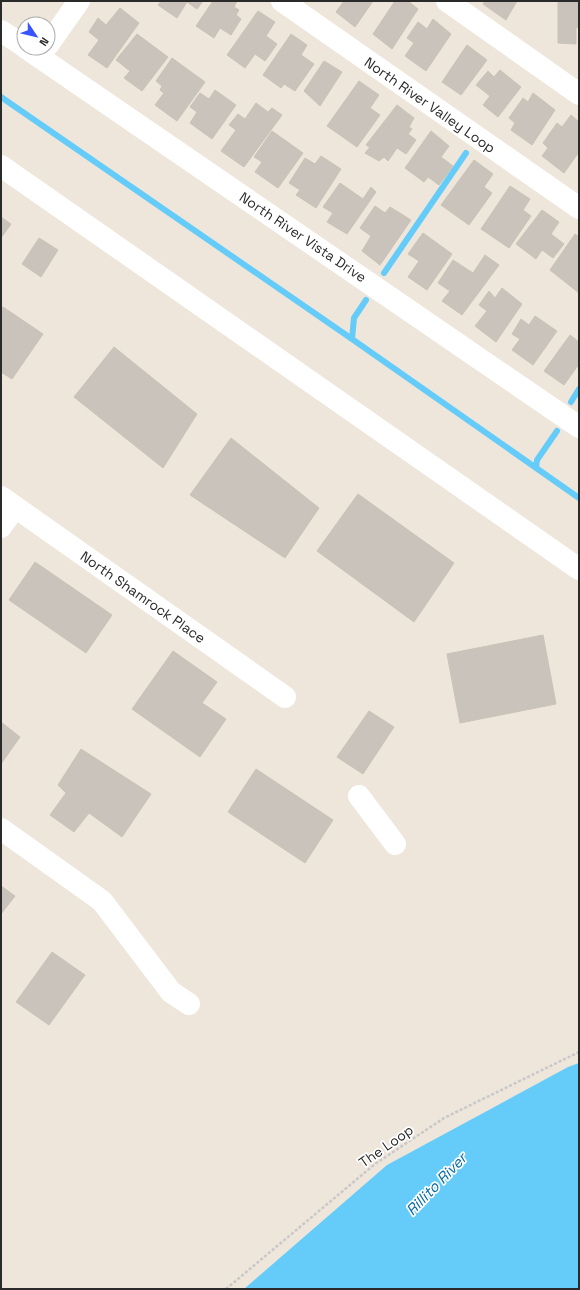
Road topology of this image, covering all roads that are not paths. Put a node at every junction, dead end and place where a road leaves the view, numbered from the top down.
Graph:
1 (80, 1) edge
2 (282, 1) edge
3 (447, 1) edge
4 (56, 28) edge
5 (1, 31) edge
6 (16, 38) edge
7 (47, 56) edge
8 (579, 94) edge
9 (1, 166) edge
10 (579, 208) edge
11 (579, 427) edge
12 (8, 502) edge
13 (1, 527) edge
14 (579, 570) edge
15 (285, 697) dead end
16 (359, 796) dead end
17 (1, 829) edge
18 (395, 844) dead end
19 (189, 1004) dead end

1 - 4 street
2 - 10 street, North River Valley Loop
3 - 8 street
5 - 6 street, North River Vista Drive
7 - 11 street, North River Vista Drive
9 - 14 street
12 - 13 street
12 - 15 street, North Shamrock Place
16 - 18 street
17 - 19 street

